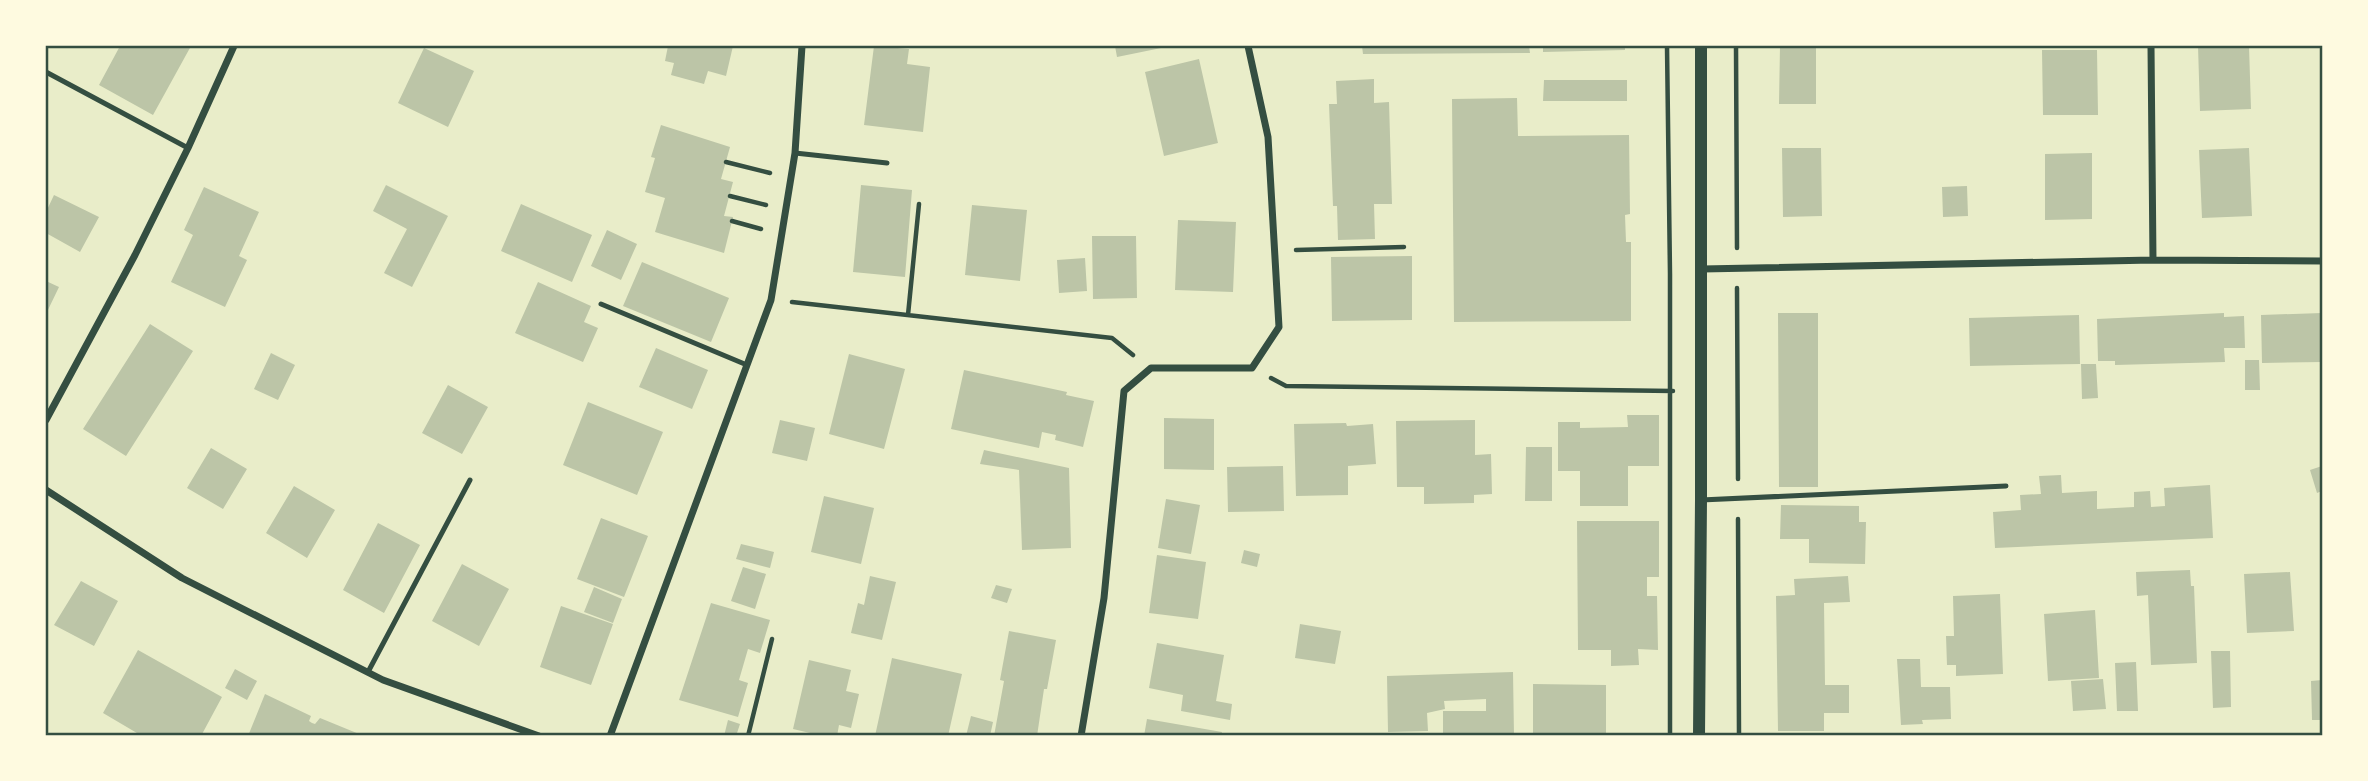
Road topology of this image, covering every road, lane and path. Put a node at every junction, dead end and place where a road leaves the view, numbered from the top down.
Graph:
1 (234, 46) edge
2 (803, 46) edge
3 (1248, 46) edge
4 (1667, 46) edge
5 (1701, 46) edge
6 (1736, 46) edge
7 (2151, 46) edge
8 (46, 72) edge
9 (188, 148) junction
10 (795, 153) junction
11 (726, 162) dead end
12 (887, 163) dead end
13 (757, 170) dead end
14 (730, 195) dead end
15 (762, 204) dead end
16 (919, 204) dead end
17 (732, 221) dead end
18 (747, 226) dead end
19 (1404, 247) dead end
20 (1298, 250) dead end
21 (2153, 260) junction
22 (2322, 261) edge
23 (1737, 269) junction
24 (1702, 270) junction
25 (771, 300) junction
26 (601, 304) dead end
27 (908, 315) junction
28 (747, 365) junction
29 (1151, 368) junction
30 (1252, 368) junction
31 (1702, 390) junction
32 (1670, 391) junction
33 (46, 420) edge
34 (470, 480) dead end
35 (2006, 486) dead end
36 (46, 490) edge
37 (1738, 498) junction
38 (1702, 500) junction
39 (772, 639) dead end
40 (369, 672) junction
41 (539, 736) edge
42 (610, 736) edge
43 (748, 736) edge
44 (1081, 736) edge
45 (1670, 736) edge
46 (1699, 736) edge
47 (1739, 736) edge

1 - 9 street
2 - 10 street
3 - 30 street
4 - 32 path
5 - 24 street
6 - 23 path
7 - 21 street
8 - 9 lane
9 - 33 street
10 - 12 lane
10 - 25 street
11 - 13 path
14 - 15 path
16 - 27 path
17 - 18 path
19 - 20 path
21 - 22 street
21 - 23 street
23 - 24 street
23 - 37 path
24 - 31 street
25 - 27 path
25 - 28 street
26 - 28 lane
27 - 29 path
28 - 42 street
29 - 30 street
29 - 44 street
30 - 32 path
31 - 32 path
31 - 38 street
32 - 45 path
34 - 40 lane
35 - 37 lane
36 - 40 street
37 - 38 lane
37 - 47 path
38 - 46 street
39 - 43 path
40 - 41 street

